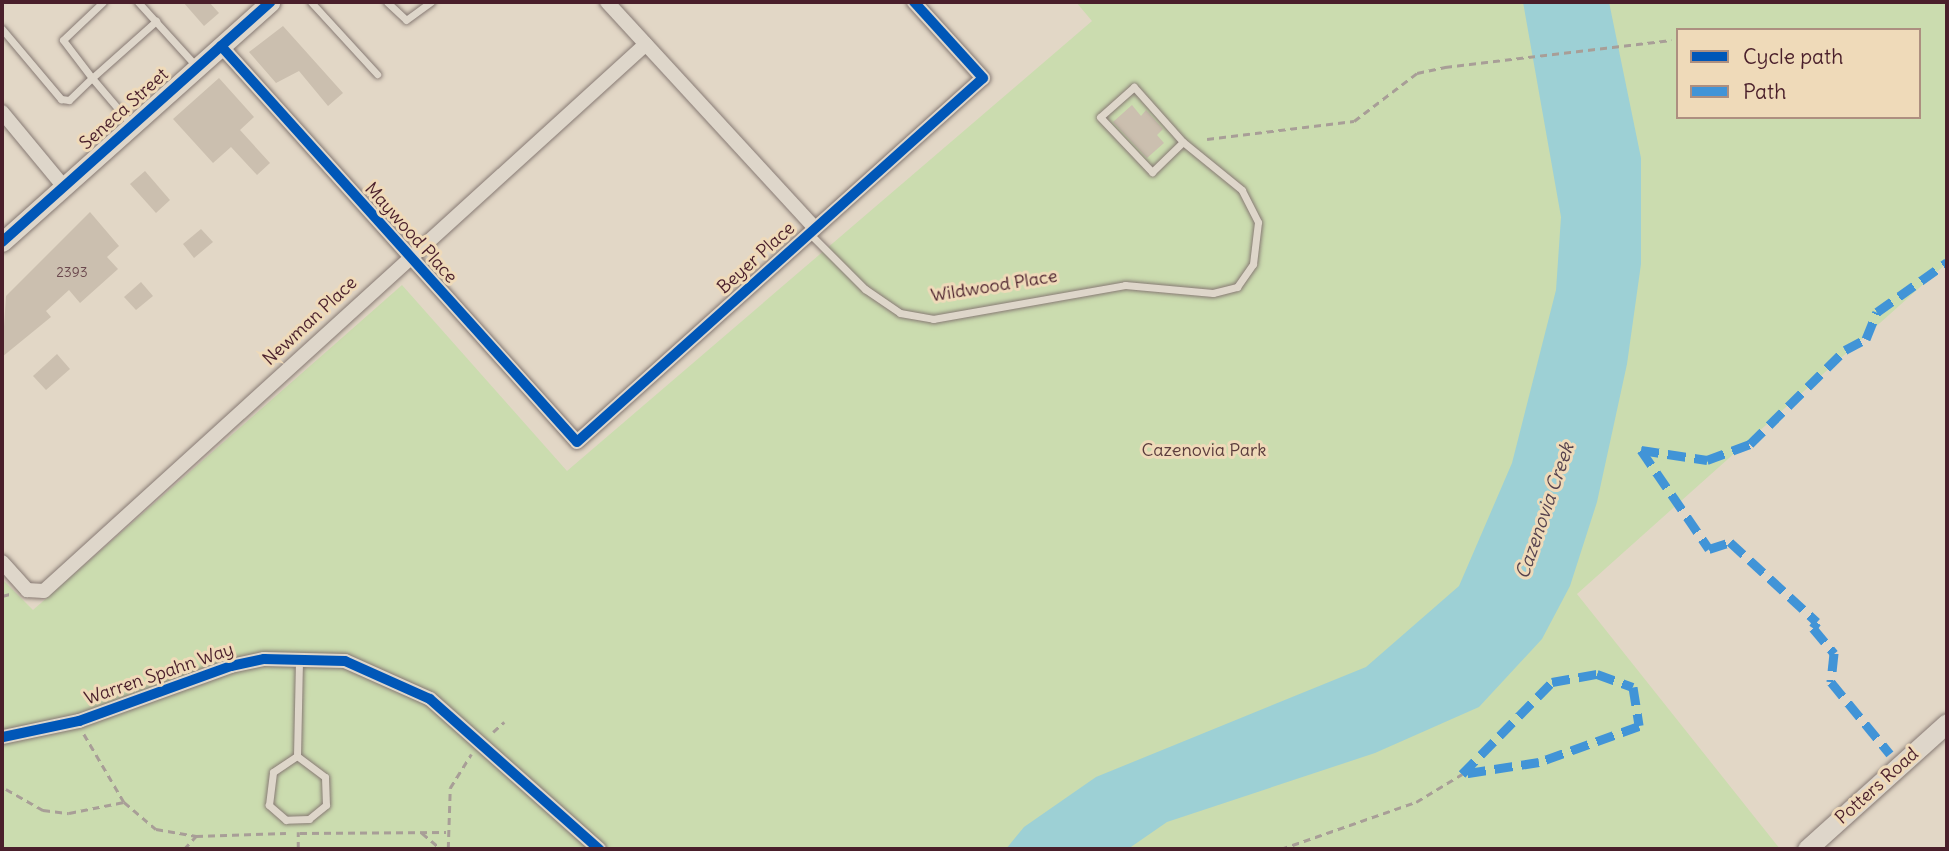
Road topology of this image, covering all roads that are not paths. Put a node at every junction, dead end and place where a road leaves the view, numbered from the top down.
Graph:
1 (103, 2) edge
2 (138, 2) edge
3 (270, 2) edge
4 (312, 2) edge
5 (387, 2) edge
6 (430, 2) edge
7 (607, 2) edge
8 (914, 2) edge
9 (156, 21) junction
10 (2, 29) edge
11 (646, 44) junction
12 (221, 46) junction
13 (197, 67) junction
14 (377, 74) dead end
15 (92, 78) junction
16 (2, 112) edge
17 (133, 125) junction
18 (1183, 142) junction
19 (64, 187) junction
20 (813, 231) junction
21 (2, 242) edge
22 (407, 257) junction
23 (577, 442) joint
24 (2, 562) edge
25 (299, 659) junction
26 (1947, 723) edge
27 (2, 737) edge
28 (297, 756) junction
29 (1813, 847) edge
30 (599, 849) edge

1 - 15 lane
2 - 9 lane
3 - 12 main road, Seneca Street
4 - 14 lane
5 - 6 lane
7 - 11 street, Wildwood Place
8 - 20 street, Beyer Place
9 - 13 lane
9 - 15 lane
10 - 15 lane
11 - 20 street, Wildwood Place
11 - 22 street, Newman Place
12 - 13 main road, Seneca Street
12 - 22 street, Maywood Place
13 - 17 main road, Seneca Street
15 - 17 lane
16 - 19 street
17 - 19 main road, Seneca Street
18 - 18 lane
18 - 20 lane, Wildwood Place
19 - 21 main road, Seneca Street
20 - 23 street, Beyer Place
22 - 23 street, Maywood Place
22 - 24 street, Newman Place
25 - 27 street, Warren Spahn Way
25 - 28 lane
25 - 30 street, Warren Spahn Way
26 - 29 main road, Potters Road
28 - 28 lane

